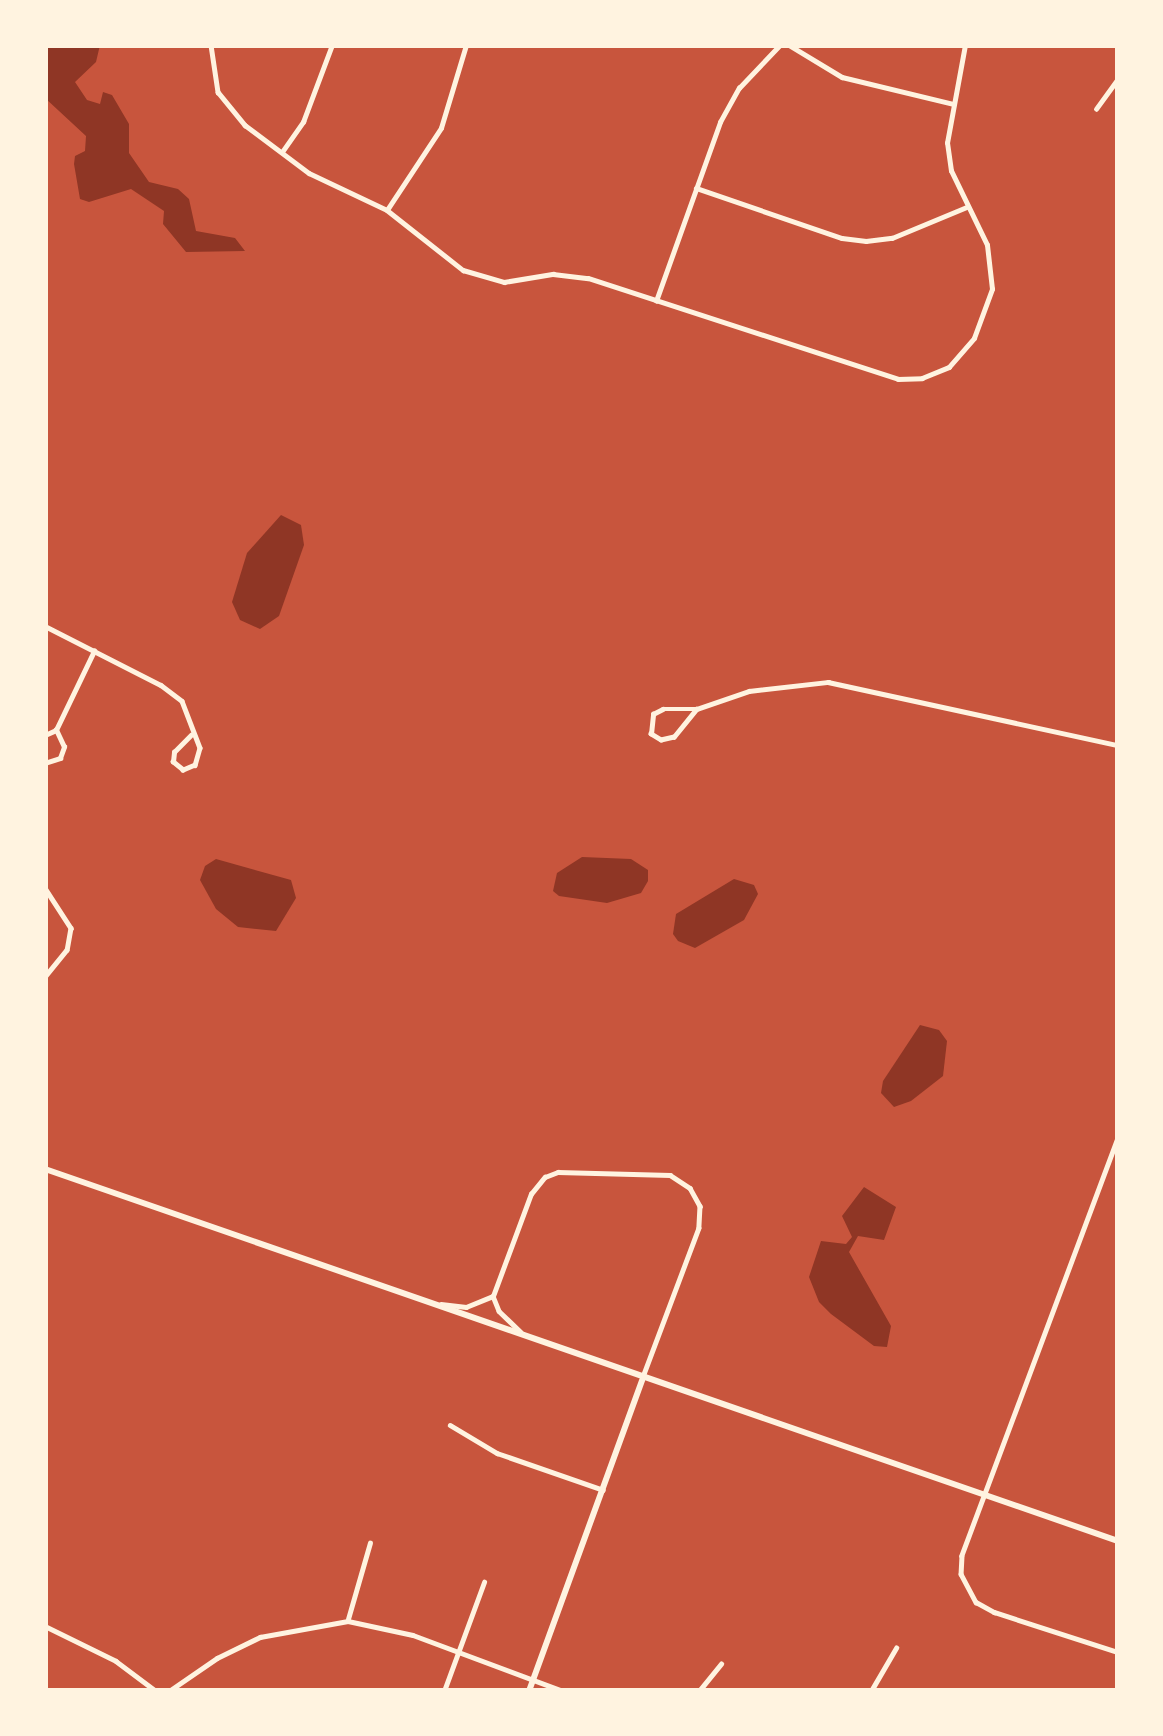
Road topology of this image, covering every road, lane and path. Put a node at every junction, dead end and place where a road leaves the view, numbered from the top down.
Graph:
1 (211, 45) edge
2 (332, 45) edge
3 (466, 45) edge
4 (780, 45) edge
5 (789, 45) edge
6 (965, 45) edge
7 (1118, 79) edge
8 (954, 104) junction
9 (1096, 109) dead end
10 (282, 152) junction
11 (696, 188) junction
12 (967, 207) junction
13 (387, 210) junction
14 (656, 301) junction
15 (45, 626) edge
16 (94, 651) junction
17 (698, 709) junction
18 (56, 730) junction
19 (45, 735) edge
20 (191, 735) junction
21 (1118, 745) edge
22 (45, 763) edge
23 (45, 888) edge
24 (45, 977) edge
25 (1118, 1138) edge
26 (45, 1169) edge
27 (493, 1295) junction
28 (424, 1299) junction
29 (531, 1339) junction
30 (642, 1380) junction
31 (450, 1425) dead end
32 (602, 1490) junction
33 (985, 1494) junction
34 (1118, 1540) edge
35 (370, 1544) dead end
36 (484, 1582) dead end
37 (348, 1621) junction
38 (45, 1626) edge
39 (896, 1648) dead end
40 (459, 1652) junction
41 (1118, 1652) edge
42 (721, 1664) dead end
43 (533, 1680) junction
44 (156, 1691) edge
45 (169, 1691) edge
46 (444, 1691) edge
47 (529, 1691) edge
48 (563, 1691) edge
49 (699, 1691) edge
50 (871, 1691) edge

1 - 10 street
2 - 10 street
3 - 13 street
4 - 11 street
5 - 8 street
6 - 8 street
7 - 9 street
8 - 12 street
10 - 13 street
11 - 12 street
11 - 14 street
12 - 14 street
13 - 14 street
15 - 16 street
16 - 18 street
16 - 20 street
17 - 17 street
17 - 21 street
18 - 19 street
18 - 22 street
20 - 20 street
23 - 24 street
25 - 33 street
26 - 28 main road
27 - 28 street
27 - 29 street
27 - 30 street
28 - 29 main road
29 - 30 main road
30 - 32 main road
30 - 33 main road
31 - 32 street
32 - 43 main road
33 - 34 main road
33 - 41 street
35 - 37 street
36 - 40 street
37 - 40 street
37 - 45 street
38 - 44 street
39 - 50 street
40 - 43 street
40 - 46 street
42 - 49 street
43 - 47 main road
43 - 48 street

